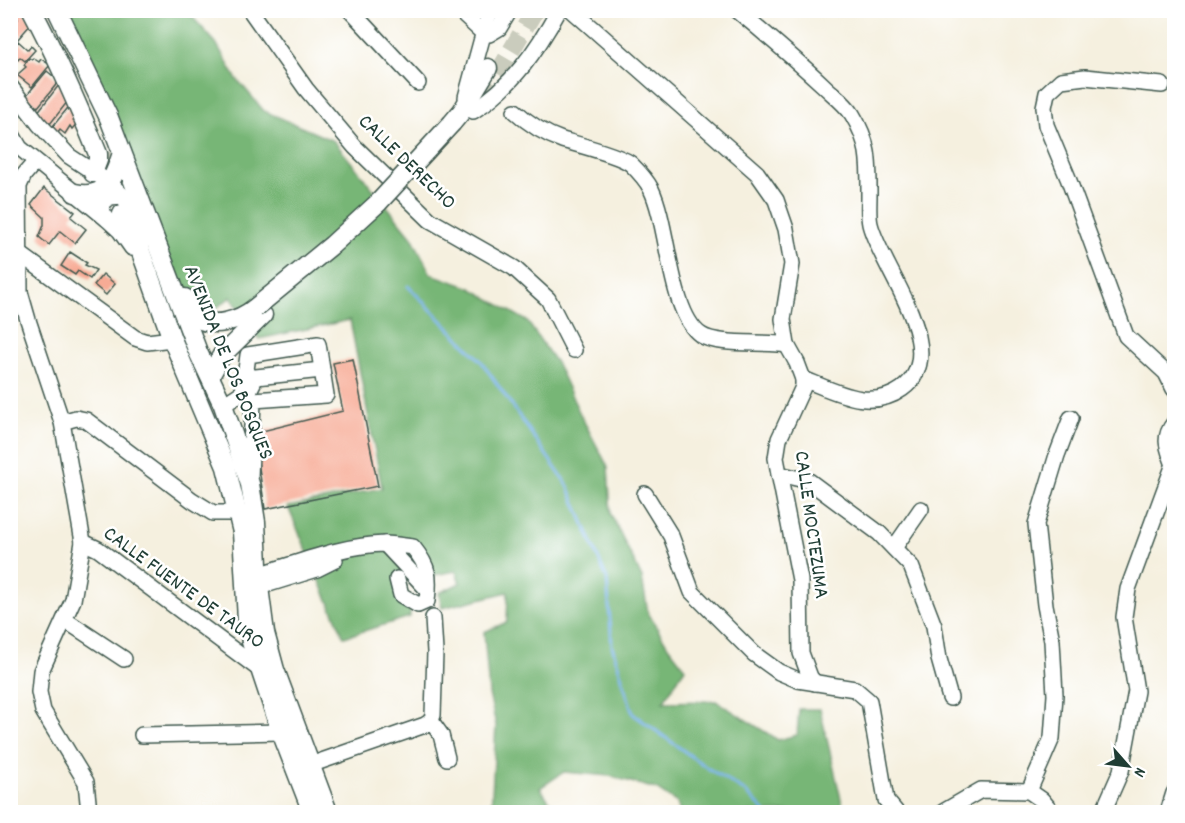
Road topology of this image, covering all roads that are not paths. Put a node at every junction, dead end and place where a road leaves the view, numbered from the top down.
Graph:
1 (32, 10) edge
2 (40, 10) edge
3 (57, 10) edge
4 (250, 10) edge
5 (350, 10) edge
6 (458, 10) edge
7 (492, 10) edge
8 (510, 10) edge
9 (559, 10) edge
10 (572, 10) edge
11 (737, 10) edge
12 (483, 33) junction
13 (488, 68) dead end
14 (418, 83) dead end
15 (1162, 85) dead end
16 (10, 86) edge
17 (515, 111) dead end
18 (466, 114) junction
19 (10, 131) edge
20 (115, 152) junction
21 (69, 156) junction
22 (35, 162) junction
23 (49, 173) junction
24 (93, 173) junction
25 (110, 183) junction
26 (75, 193) junction
27 (118, 209) junction
28 (20, 254) junction
29 (160, 257) junction
30 (171, 285) junction
31 (255, 313) junction
32 (172, 339) junction
33 (787, 345) junction
34 (574, 350) dead end
35 (209, 355) dead end
36 (322, 370) junction
37 (803, 379) junction
38 (206, 384) junction
39 (1174, 389) edge
40 (247, 396) junction
41 (223, 405) junction
42 (1071, 418) dead end
43 (62, 422) junction
44 (1174, 423) edge
45 (1174, 465) edge
46 (779, 474) junction
47 (250, 484) junction
48 (645, 494) dead end
49 (921, 509) dead end
50 (237, 513) junction
51 (242, 532) junction
52 (83, 543) junction
53 (894, 548) junction
54 (397, 579) dead end
55 (259, 581) junction
56 (433, 618) dead end
57 (65, 620) junction
58 (124, 659) dead end
59 (259, 669) junction
60 (815, 682) junction
61 (950, 698) dead end
62 (431, 721) junction
63 (281, 732) junction
64 (142, 735) dead end
65 (447, 758) dead end
66 (310, 765) junction
67 (1029, 791) junction
68 (1174, 793) edge
69 (90, 813) edge
70 (312, 813) edge
71 (328, 813) edge
72 (896, 813) edge
73 (943, 813) edge
74 (1052, 813) edge
75 (1103, 813) edge
76 (1167, 813) edge

1 - 24 main road
2 - 20 main road
3 - 20 main road
4 - 34 street, CALLE DERECHO
5 - 14 street
6 - 12 street
7 - 12 street
8 - 12 street
9 - 18 street
10 - 33 street
11 - 37 street
12 - 18 street
13 - 18 main road
15 - 39 street
16 - 21 street, AVENIDA DE LOS BOSQUES
17 - 33 street
18 - 31 main road
19 - 22 street, AVENIDA DE LOS BOSQUES
20 - 25 main road
20 - 29 main road
21 - 23 street
21 - 24 street, AVENIDA DE LOS BOSQUES
22 - 23 street, AVENIDA DE LOS BOSQUES
22 - 28 street
23 - 26 street, AVENIDA DE LOS BOSQUES
24 - 25 street, AVENIDA DE LOS BOSQUES
25 - 26 main road
25 - 27 street, AVENIDA DE LOS BOSQUES
26 - 27 street, AVENIDA DE LOS BOSQUES
27 - 29 street, AVENIDA DE LOS BOSQUES
27 - 32 main road, AVENIDA DE LOS BOSQUES
28 - 32 street
28 - 43 street
29 - 30 main road, AVENIDA DE LOS BOSQUES
30 - 31 main road
30 - 38 main road, AVENIDA DE LOS BOSQUES
31 - 35 main road
31 - 38 main road
32 - 50 main road, AVENIDA DE LOS BOSQUES
33 - 37 street
36 - 40 street
36 - 40 street
36 - 40 street
37 - 46 street, CALLE MOCTEZUMA
38 - 41 main road, AVENIDA DE LOS BOSQUES
38 - 51 main road
40 - 41 street
40 - 47 street
41 - 47 main road, AVENIDA DE LOS BOSQUES
42 - 67 street
43 - 50 street
43 - 52 street
44 - 45 street
45 - 75 street
46 - 53 street
46 - 60 street, CALLE MOCTEZUMA
47 - 55 main road, AVENIDA DE LOS BOSQUES
48 - 60 street
49 - 53 street
50 - 51 main road, AVENIDA DE LOS BOSQUES
51 - 59 main road, AVENIDA DE LOS BOSQUES
52 - 57 street
52 - 59 street, CALLE FUENTE DE TAURO
53 - 61 street
54 - 55 street
55 - 66 main road, AVENIDA DE LOS BOSQUES
56 - 62 street
57 - 58 street
57 - 69 street
59 - 63 main road, AVENIDA DE LOS BOSQUES
60 - 72 street
62 - 65 street
62 - 66 street
63 - 64 street
63 - 70 main road, AVENIDA DE LOS BOSQUES
66 - 71 main road, AVENIDA DE LOS BOSQUES
67 - 73 street
67 - 74 street
68 - 76 street

